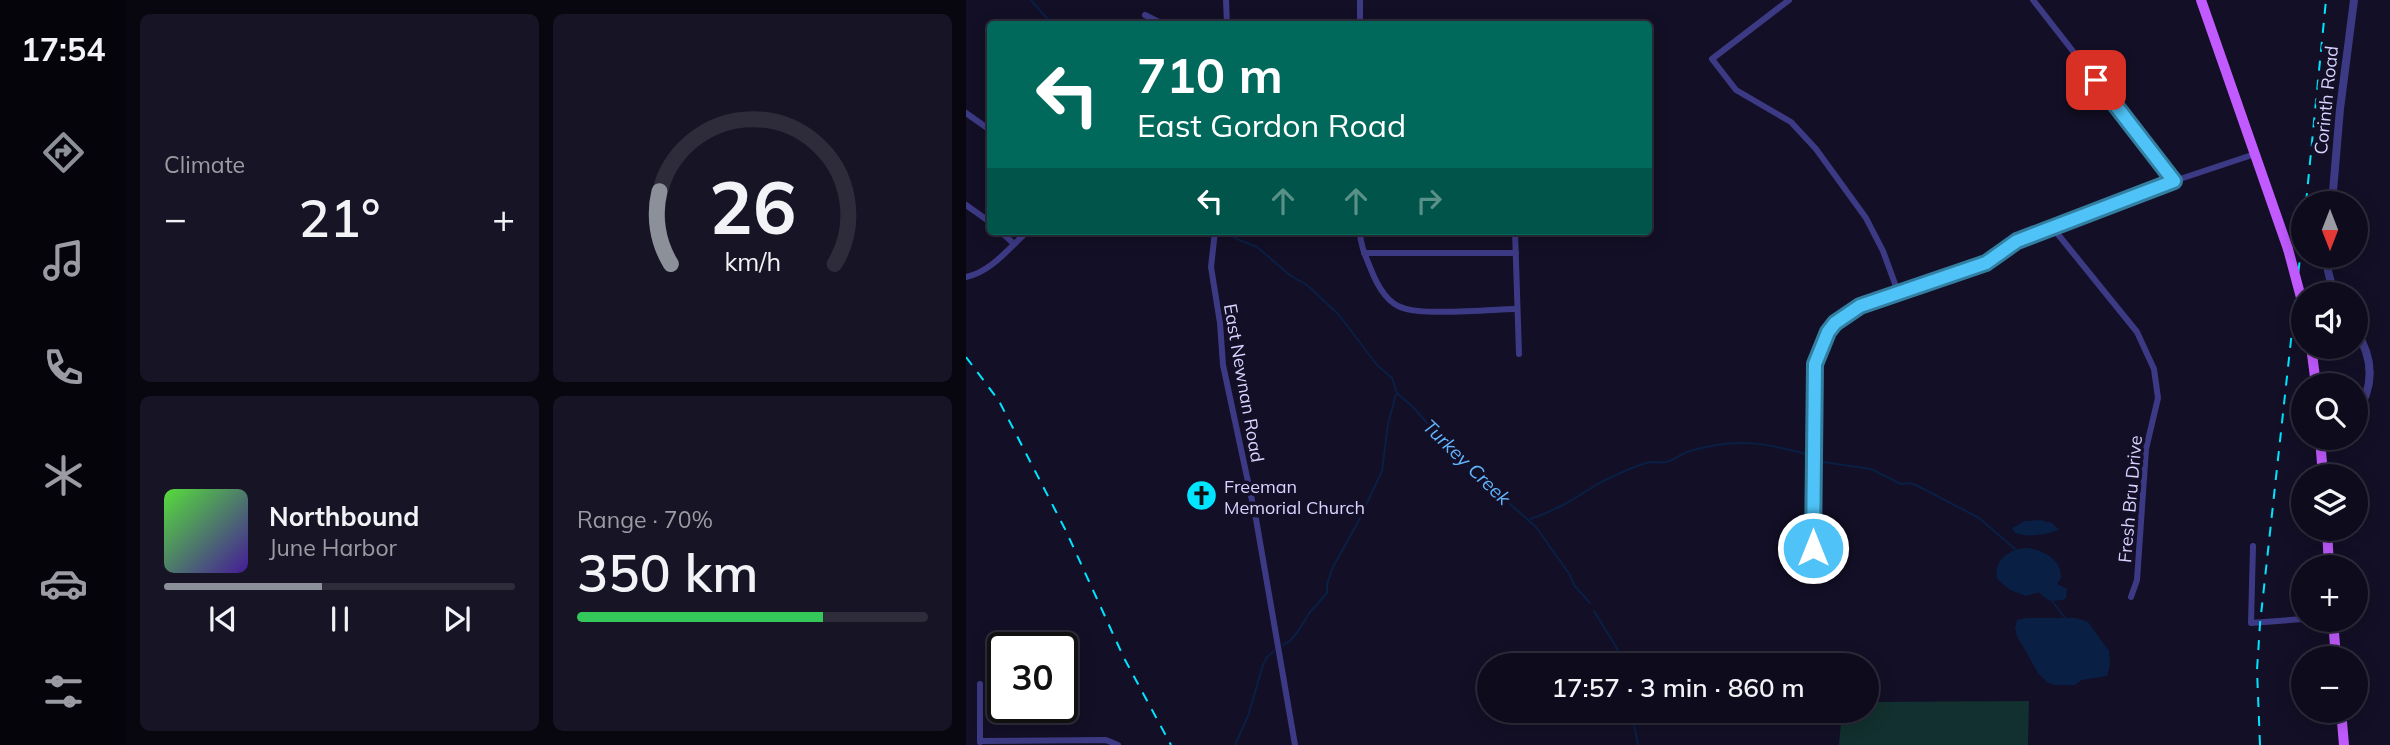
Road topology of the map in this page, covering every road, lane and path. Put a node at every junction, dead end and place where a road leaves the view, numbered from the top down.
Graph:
1 (1226, 0) edge
2 (1360, 0) edge
3 (1789, 0) edge
4 (2033, 0) edge
5 (2201, 0) edge
6 (2354, 0) edge
7 (1145, 15) dead end
8 (1157, 21) edge
9 (1227, 21) edge
10 (1360, 21) edge
11 (966, 113) edge
12 (987, 128) edge
13 (2255, 154) junction
14 (2174, 181) junction
15 (2333, 191) edge
16 (966, 205) edge
17 (987, 220) edge
18 (2052, 227) junction
19 (1004, 235) edge
20 (1024, 235) edge
21 (1215, 235) edge
22 (1361, 235) edge
23 (1516, 235) edge
24 (1014, 244) junction
25 (1364, 253) junction
26 (1516, 253) junction
27 (966, 277) edge
28 (2297, 282) edge
29 (1898, 292) junction
30 (1517, 309) junction
31 (1519, 354) dead end
32 (2368, 354) edge
33 (2368, 389) edge
34 (2253, 546) dead end
35 (1813, 576) dead end
36 (2131, 597) dead end
37 (2291, 620) edge
38 (980, 684) dead end
39 (2342, 723) edge
40 (980, 743) edge
41 (1118, 745) edge
42 (1295, 745) edge
43 (2344, 745) edge

1 - 9 street
2 - 10 street
3 - 29 street
4 - 14 street
5 - 13 main road
6 - 15 street, Corinth Road
7 - 8 street
11 - 12 street
13 - 14 street
13 - 28 main road, bridge
14 - 18 street
16 - 17 street
18 - 29 street
18 - 36 street, Fresh Bru Drive
19 - 24 street
20 - 24 street
21 - 42 street, East Newnan Road
22 - 25 street
23 - 26 street
24 - 27 street
25 - 26 street
25 - 30 street
26 - 30 street
29 - 35 street
30 - 31 street
32 - 33 street
34 - 37 street
38 - 40 street
39 - 43 main road
40 - 41 street

